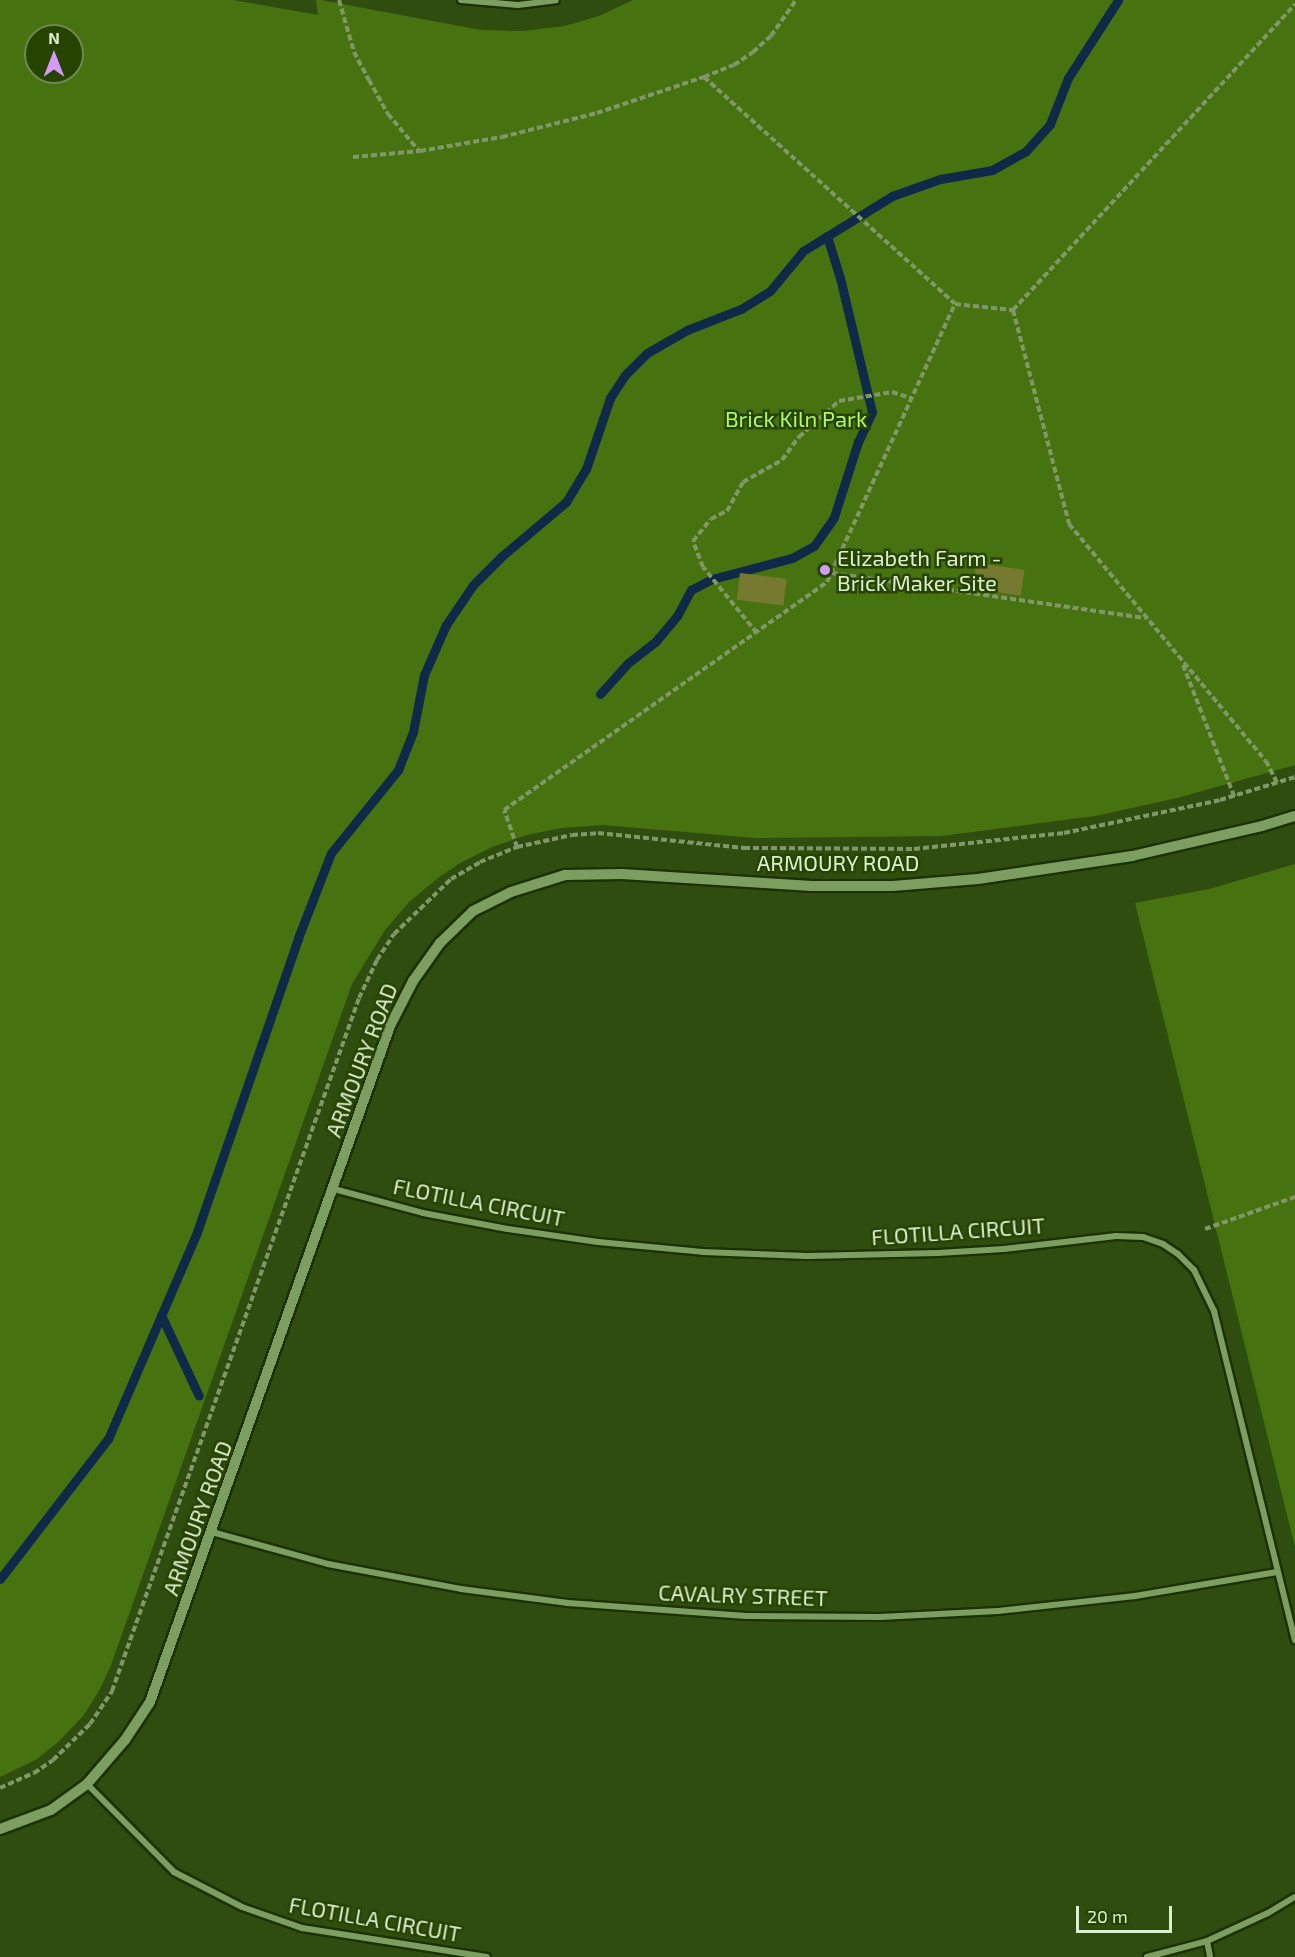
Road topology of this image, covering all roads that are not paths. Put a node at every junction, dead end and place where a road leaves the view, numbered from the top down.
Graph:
1 (461, 0) edge
2 (556, 0) edge
3 (1295, 816) edge
4 (333, 1189) junction
5 (212, 1532) junction
6 (1277, 1572) junction
7 (1295, 1640) edge
8 (87, 1784) junction
9 (0, 1829) edge
10 (1295, 1897) edge
11 (1207, 1941) junction
12 (487, 1957) edge
13 (1147, 1957) edge
14 (1210, 1957) edge

1 - 2 street
3 - 4 street, ARMOURY ROAD
4 - 5 street, ARMOURY ROAD
4 - 6 street, FLOTILLA CIRCUIT
5 - 6 street, CAVALRY STREET
5 - 8 street, ARMOURY ROAD
6 - 7 street, FLOTILLA CIRCUIT
8 - 9 street, ARMOURY ROAD
8 - 12 street, FLOTILLA CIRCUIT
10 - 11 street
11 - 13 street
11 - 14 street

